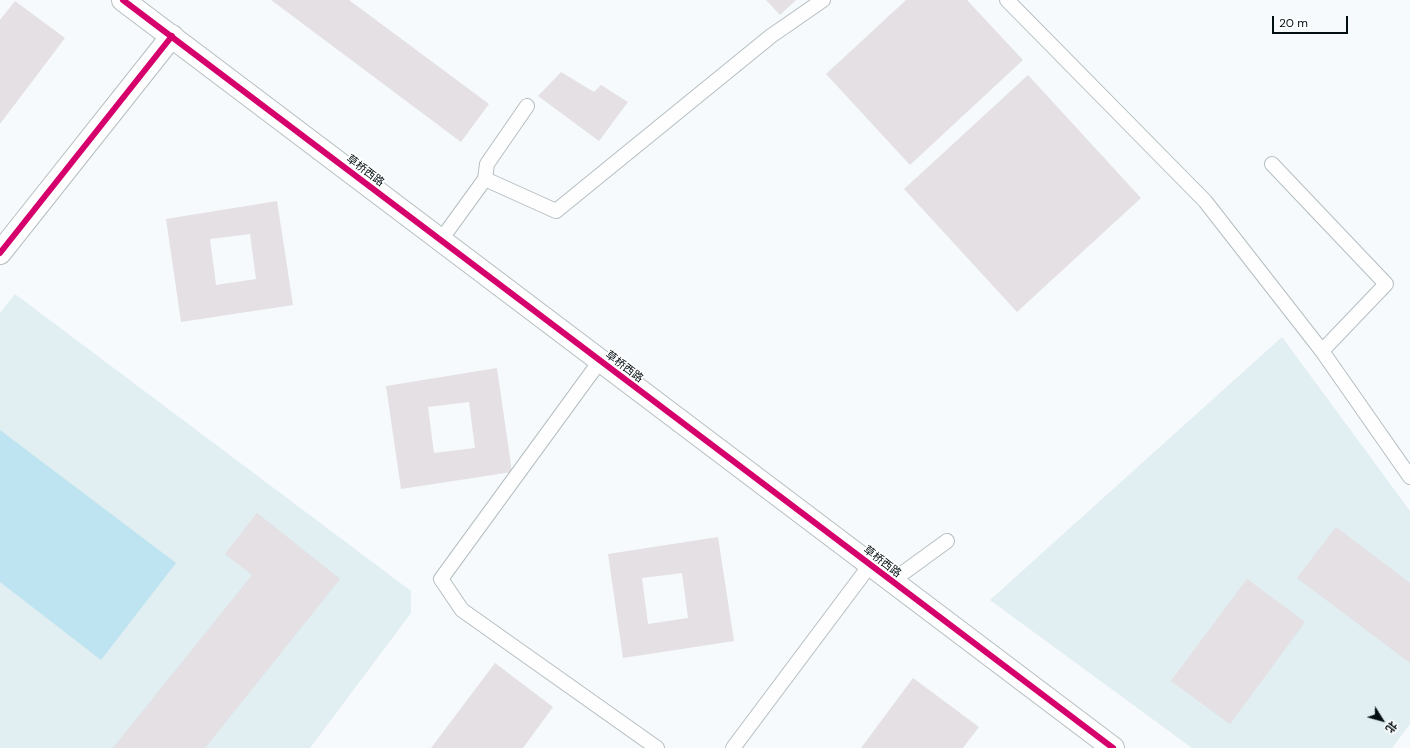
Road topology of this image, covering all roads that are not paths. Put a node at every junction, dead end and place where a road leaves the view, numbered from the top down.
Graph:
1 (123, 0) edge
2 (824, 0) edge
3 (1007, 0) edge
4 (172, 36) junction
5 (527, 106) dead end
6 (1272, 164) dead end
7 (485, 179) junction
8 (440, 240) junction
9 (0, 253) edge
10 (1322, 351) junction
11 (600, 361) junction
12 (1410, 477) edge
13 (947, 541) dead end
14 (870, 565) junction
15 (892, 581) junction
16 (657, 748) edge
17 (733, 748) edge
18 (1113, 748) edge

1 - 4 street, 草桥西路
2 - 7 lane
3 - 10 lane
4 - 8 street, 草桥西路
4 - 9 street
5 - 7 lane
6 - 10 lane
7 - 8 lane
8 - 11 street, 草桥西路
10 - 12 lane
11 - 14 street, 草桥西路
11 - 16 lane
13 - 15 lane
14 - 15 street, 草桥西路
14 - 17 lane
15 - 18 street, 草桥西路

